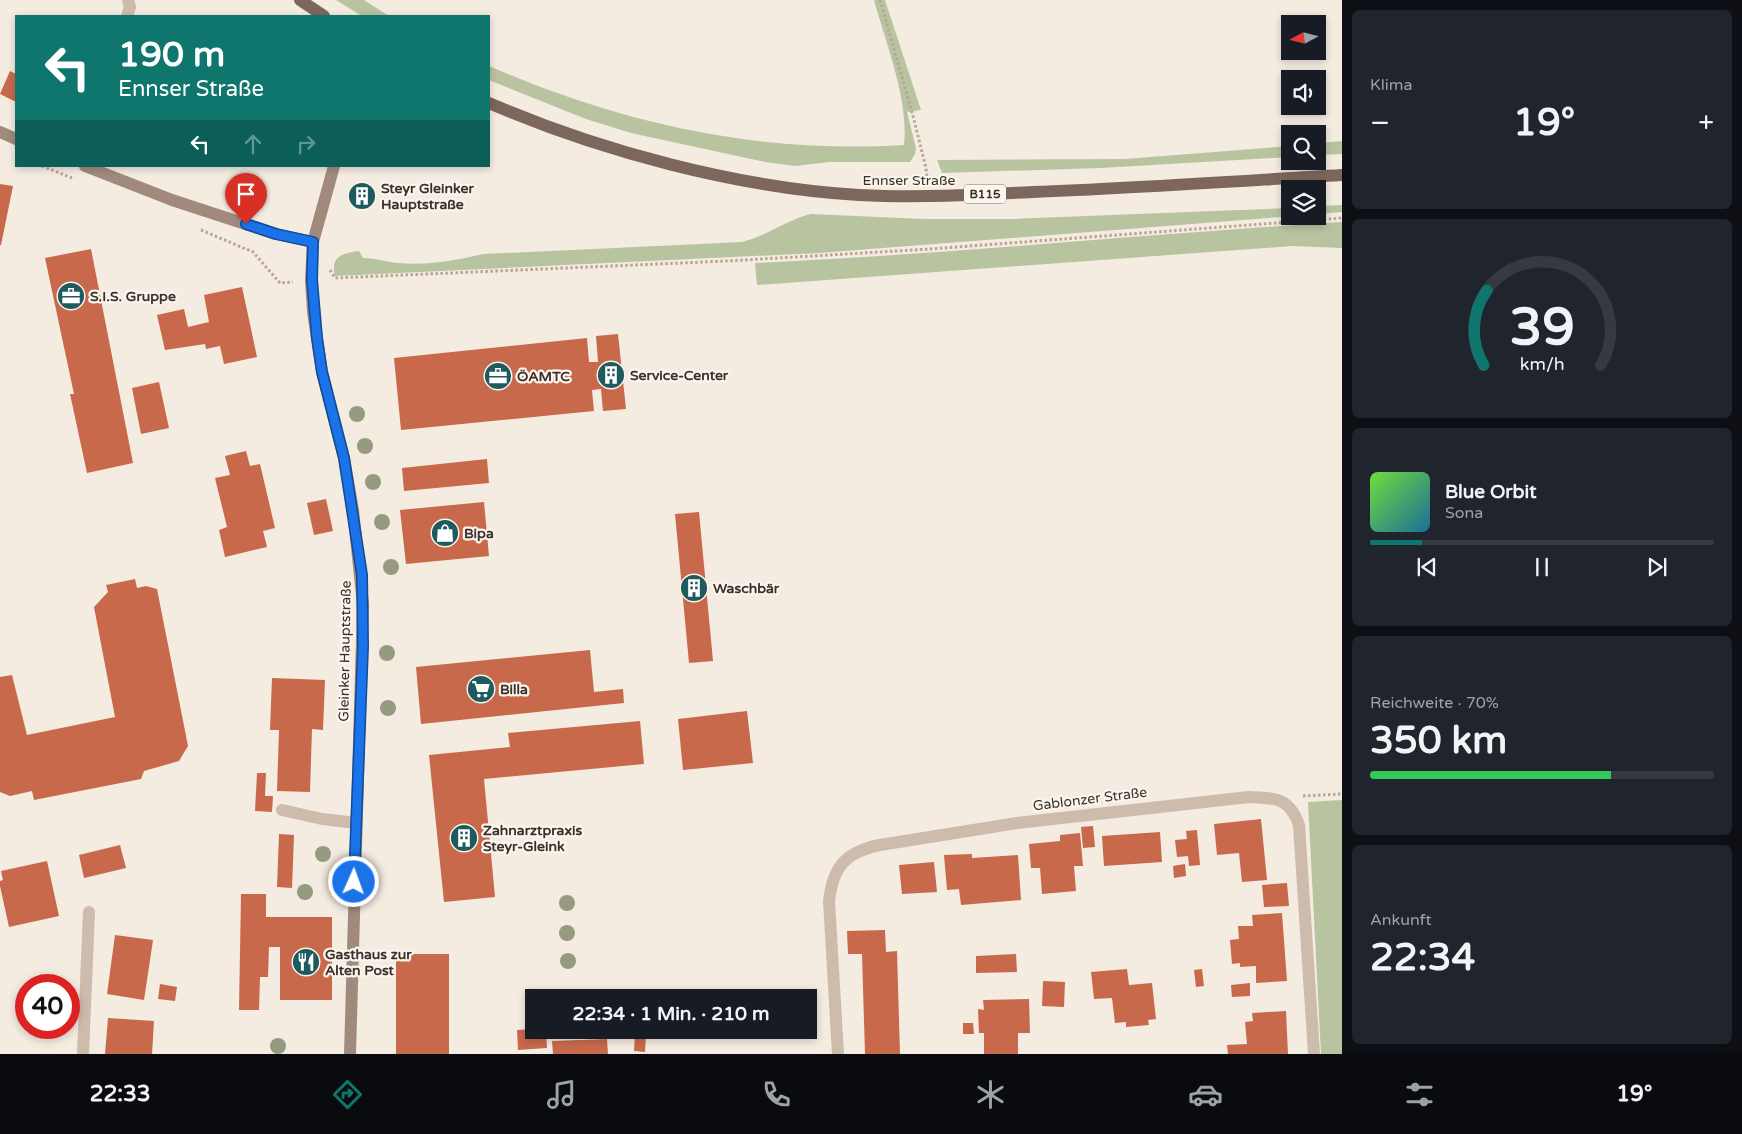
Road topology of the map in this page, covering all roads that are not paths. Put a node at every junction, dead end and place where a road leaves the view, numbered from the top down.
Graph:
1 (128, 0) edge
2 (300, 0) edge
3 (127, 15) edge
4 (322, 15) edge
5 (490, 103) edge
6 (0, 132) edge
7 (15, 139) edge
8 (87, 167) edge
9 (334, 167) edge
10 (1342, 175) edge
11 (313, 242) junction
12 (282, 810) dead end
13 (356, 823) junction
14 (89, 912) dead end
15 (83, 1054) edge
16 (350, 1054) edge
17 (838, 1054) edge
18 (1314, 1054) edge

1 - 3 street
2 - 4 main road
5 - 10 main road, Ennser Straße / B115
6 - 7 street
8 - 11 street
9 - 11 street, Gleinker Hauptstraße
11 - 13 street, Gleinker Hauptstraße
12 - 13 street
13 - 16 street, Gleinker Hauptstraße
14 - 15 street
17 - 18 street, Gablonzer Straße

